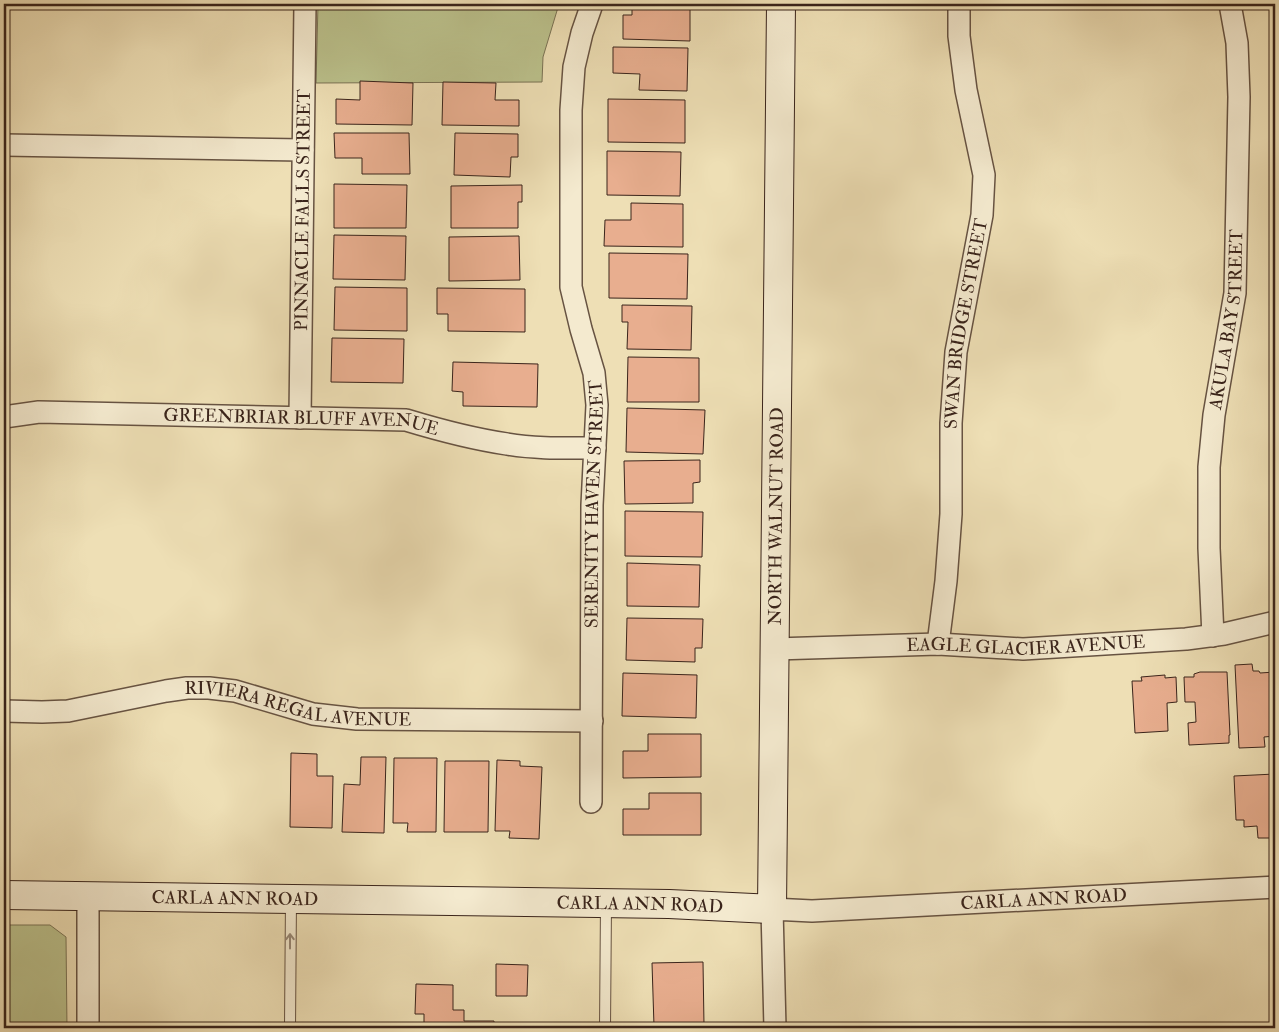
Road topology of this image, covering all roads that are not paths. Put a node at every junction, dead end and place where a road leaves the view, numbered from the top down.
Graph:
1 (304, 4) edge
2 (592, 4) edge
3 (781, 4) edge
4 (959, 4) edge
5 (1230, 4) edge
6 (4, 145) edge
7 (303, 150) junction
8 (4, 417) edge
9 (300, 418) junction
10 (595, 448) junction
11 (1275, 622) edge
12 (1213, 636) junction
13 (938, 644) junction
14 (775, 649) junction
15 (4, 711) edge
16 (592, 720) junction
17 (591, 802) dead end
18 (1275, 887) edge
19 (4, 895) edge
20 (88, 896) junction
21 (291, 899) junction
22 (606, 903) junction
23 (772, 909) junction
24 (88, 1028) edge
25 (290, 1028) edge
26 (605, 1028) edge
27 (775, 1028) edge

1 - 7 street, PINNACLE FALLS STREET
2 - 10 street, SERENITY HAVEN STREET
3 - 14 street, NORTH WALNUT ROAD
4 - 13 street, SWAN BRIDGE STREET
5 - 12 street, AKULA BAY STREET
6 - 7 street
7 - 9 street, PINNACLE FALLS STREET
8 - 9 street, GREENBRIAR BLUFF AVENUE
9 - 10 street, GREENBRIAR BLUFF AVENUE
10 - 16 street, SERENITY HAVEN STREET
11 - 12 street, EAGLE GLACIER AVENUE
12 - 13 street, EAGLE GLACIER AVENUE
13 - 14 street, EAGLE GLACIER AVENUE
14 - 23 street, NORTH WALNUT ROAD
15 - 16 street, RIVIERA REGAL AVENUE
16 - 17 street, SERENITY HAVEN STREET
18 - 23 street, CARLA ANN ROAD
19 - 20 street, CARLA ANN ROAD
20 - 21 street, CARLA ANN ROAD
20 - 24 street
21 - 22 street, CARLA ANN ROAD
25 -> 21 lane
22 - 23 street, CARLA ANN ROAD
22 - 26 lane
23 - 27 street, NORTH WALNUT ROAD

